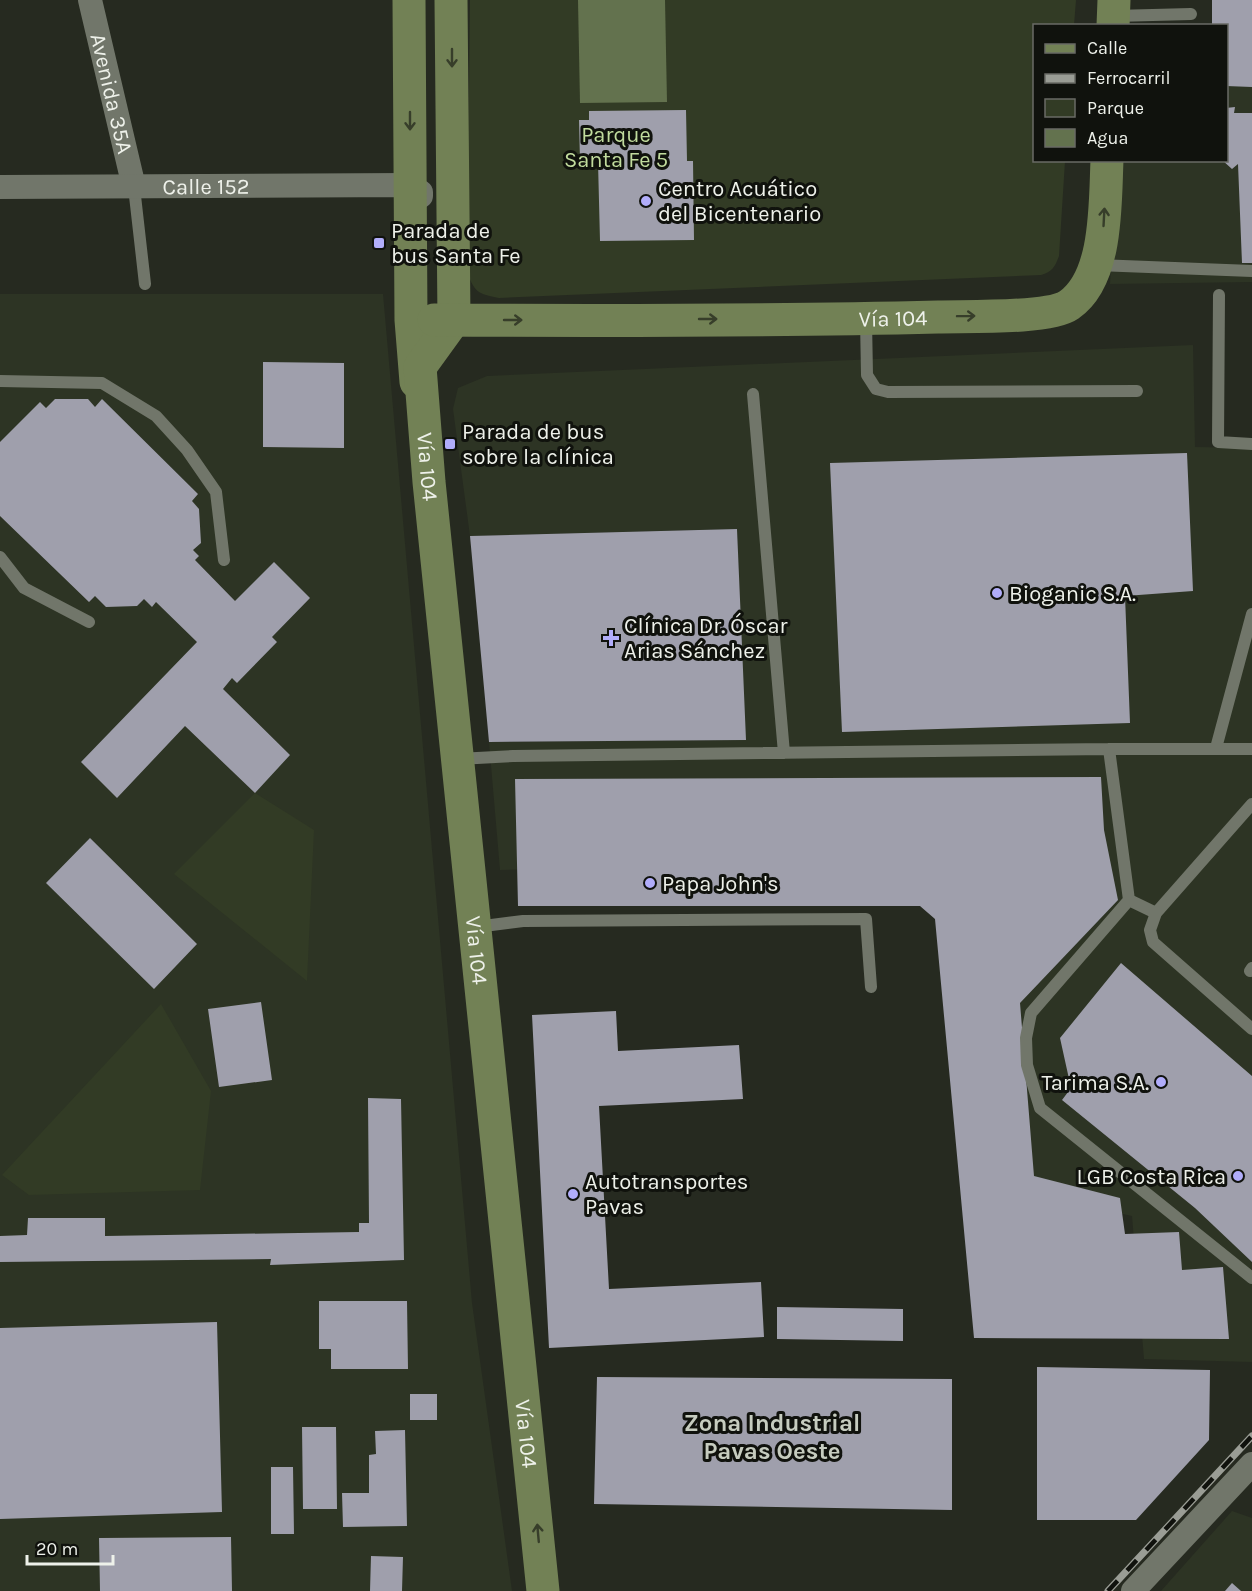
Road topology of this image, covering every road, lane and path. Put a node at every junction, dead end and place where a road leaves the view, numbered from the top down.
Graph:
1 (90, 0) edge
2 (409, 0) edge
3 (451, 0) edge
4 (1113, 14) edge
5 (1191, 14) dead end
6 (1107, 162) edge
7 (410, 185) junction
8 (0, 187) edge
9 (134, 187) junction
10 (1096, 265) junction
11 (1252, 270) edge
12 (145, 284) dead end
13 (1219, 295) dead end
14 (866, 319) junction
15 (416, 320) junction
16 (454, 320) junction
17 (420, 367) junction
18 (0, 381) edge
19 (1137, 391) dead end
20 (753, 394) dead end
21 (1252, 444) edge
22 (0, 557) edge
23 (224, 560) dead end
24 (1252, 614) edge
25 (89, 622) dead end
26 (1216, 748) junction
27 (1109, 749) junction
28 (1252, 749) edge
29 (784, 753) junction
30 (458, 759) junction
31 (1252, 804) edge
32 (1129, 900) junction
33 (1156, 913) junction
34 (475, 927) junction
35 (871, 987) dead end
36 (1252, 1029) edge
37 (1252, 1278) edge
38 (1252, 1464) edge
39 (521, 1591) edge
40 (543, 1591) edge
41 (1133, 1591) edge

1 - 9 street, Avenida 35A
2 -> 7 main road, Vía 104
3 -> 16 main road
4 - 5 lane
10 -> 6 main road, Vía 104
7 - 9 street, Calle 152
7 - 15 main road, Vía 104
8 - 9 street, Calle 152
9 - 12 lane
10 - 11 lane
14 -> 10 main road, Vía 104
13 - 21 lane
16 -> 14 main road, Vía 104
14 - 19 lane
15 - 16 main road, Vía 104
15 - 17 street
15 - 39 main road, Vía 104
16 - 17 main road
17 - 30 main road, Vía 104
18 - 23 lane
20 - 29 lane
22 - 25 lane
24 - 26 lane
26 - 27 lane
26 - 28 lane
27 - 29 lane
27 - 32 lane
29 - 30 lane
30 - 34 main road, Vía 104
31 - 33 lane
32 - 33 lane
32 - 37 lane
33 - 36 lane
34 - 35 lane
40 -> 34 main road, Vía 104
38 - 41 street

